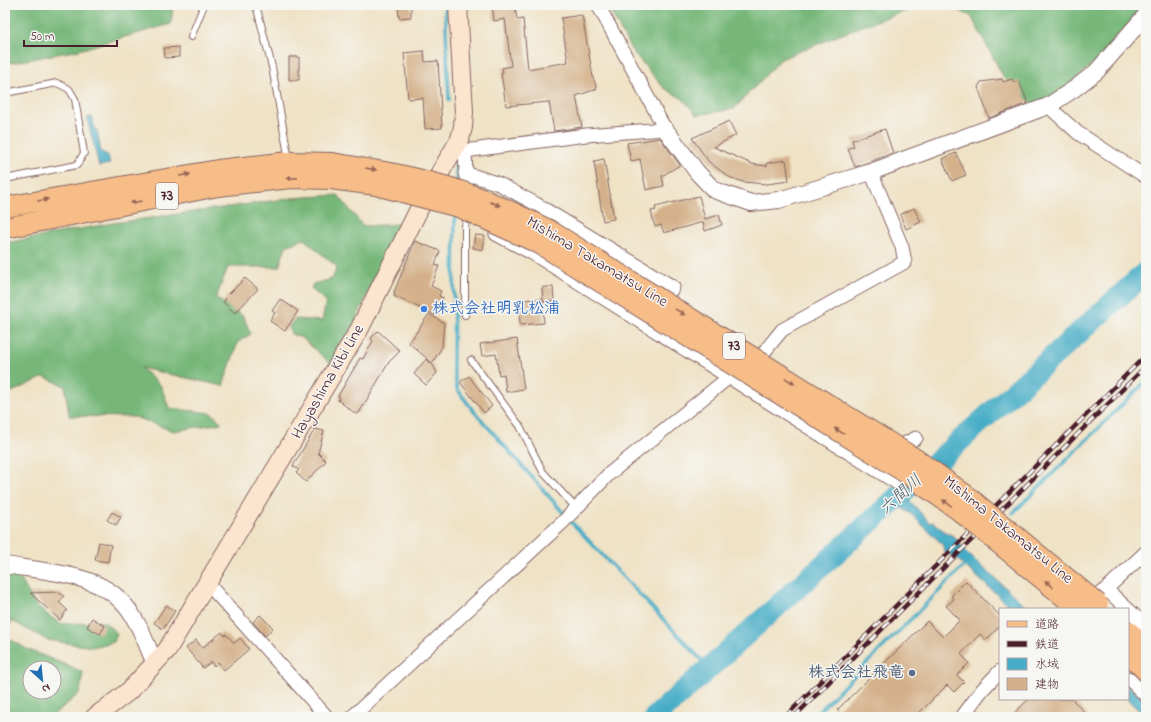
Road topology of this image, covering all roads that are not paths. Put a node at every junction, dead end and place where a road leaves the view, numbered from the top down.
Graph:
1 (204, 5) edge
2 (256, 5) edge
3 (458, 5) edge
4 (598, 5) edge
5 (1146, 15) edge
6 (191, 37) dead end
7 (5, 93) edge
8 (1048, 106) junction
9 (665, 129) junction
10 (458, 152) junction
11 (290, 162) junction
12 (332, 171) junction
13 (871, 172) junction
14 (465, 173) junction
15 (1146, 176) edge
16 (5, 179) edge
17 (5, 207) edge
18 (468, 214) junction
19 (5, 228) edge
20 (465, 315) dead end
21 (646, 326) junction
22 (471, 360) dead end
23 (728, 378) junction
24 (916, 438) dead end
25 (865, 464) junction
26 (897, 484) dead end
27 (570, 515) junction
28 (1146, 552) edge
29 (5, 565) edge
30 (208, 584) junction
31 (1099, 603) edge
32 (1078, 608) edge
33 (1109, 608) edge
34 (1129, 618) edge
35 (1146, 626) edge
36 (1129, 633) edge
37 (1146, 648) edge
38 (1129, 654) edge
39 (155, 664) junction
40 (1146, 670) edge
41 (999, 672) edge
42 (1129, 679) edge
43 (1146, 696) edge
44 (95, 717) edge
45 (327, 717) edge
46 (352, 717) edge
47 (962, 717) edge

1 - 6 lane
2 - 11 lane
3 - 10 main road, Hayashima Kibi Line
4 - 9 street
5 - 8 street
7 - 16 lane
8 - 13 street
8 - 15 street
9 - 10 street
9 - 13 street
10 - 14 street
10 - 30 main road, Hayashima Kibi Line
11 - 12 main road, Mishima Takamatsu Line / 73
17 -> 11 main road, Mishima Takamatsu Line / 73
12 -> 19 main road, Mishima Takamatsu Line / 73
12 -> 31 main road, Mishima Takamatsu Line / 73, bridge
32 -> 12 main road, Mishima Takamatsu Line / 73, bridge
13 - 23 street
14 - 18 street
14 - 21 street
18 - 20 lane
18 - 21 street
21 - 23 street
22 - 27 lane
23 - 25 street
23 - 27 street
24 - 25 street
25 - 26 street
27 - 46 street
28 - 31 street
29 - 39 street
30 - 39 main road, Hayashima Kibi Line
30 - 45 street
31 - 33 street
34 - 35 street
36 - 37 main road
38 - 40 main road
39 - 44 main road, Hayashima Kibi Line
41 - 47 street
42 - 43 street

